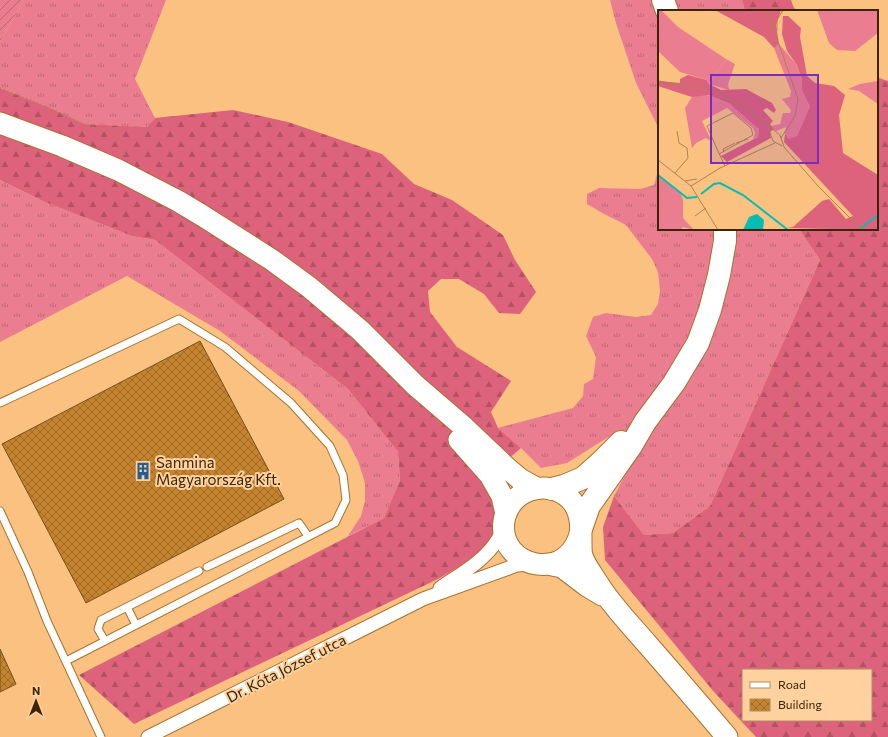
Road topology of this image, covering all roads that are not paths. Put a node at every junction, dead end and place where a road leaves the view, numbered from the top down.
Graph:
1 (663, 0) edge
2 (667, 10) edge
3 (0, 123) edge
4 (725, 230) edge
5 (415, 384) junction
6 (0, 403) edge
7 (645, 422) junction
8 (544, 489) junction
9 (0, 511) edge
10 (505, 520) junction
11 (581, 529) junction
12 (308, 536) junction
13 (540, 564) junction
14 (207, 567) dead end
15 (199, 571) dead end
16 (423, 599) junction
17 (608, 599) junction
18 (127, 607) junction
19 (136, 625) junction
20 (105, 641) junction
21 (66, 661) junction
22 (100, 737) edge
23 (148, 737) edge
24 (727, 737) edge

1 - 2 highway
3 - 5 main road
4 - 7 highway
5 - 8 main road
5 - 10 main road
6 - 12 lane
7 - 8 highway
7 - 11 highway
8 - 10 main road
8 - 11 main road
9 - 21 lane
10 - 13 main road
10 - 16 street
11 - 13 main road
11 - 17 main road
12 - 14 lane
12 - 19 lane
13 - 16 street
13 - 17 main road
15 - 18 lane
16 - 23 street, Dr. Kóta József utca
17 - 24 main road
18 - 19 lane
18 - 20 lane
19 - 20 lane
20 - 21 lane
21 - 22 lane

